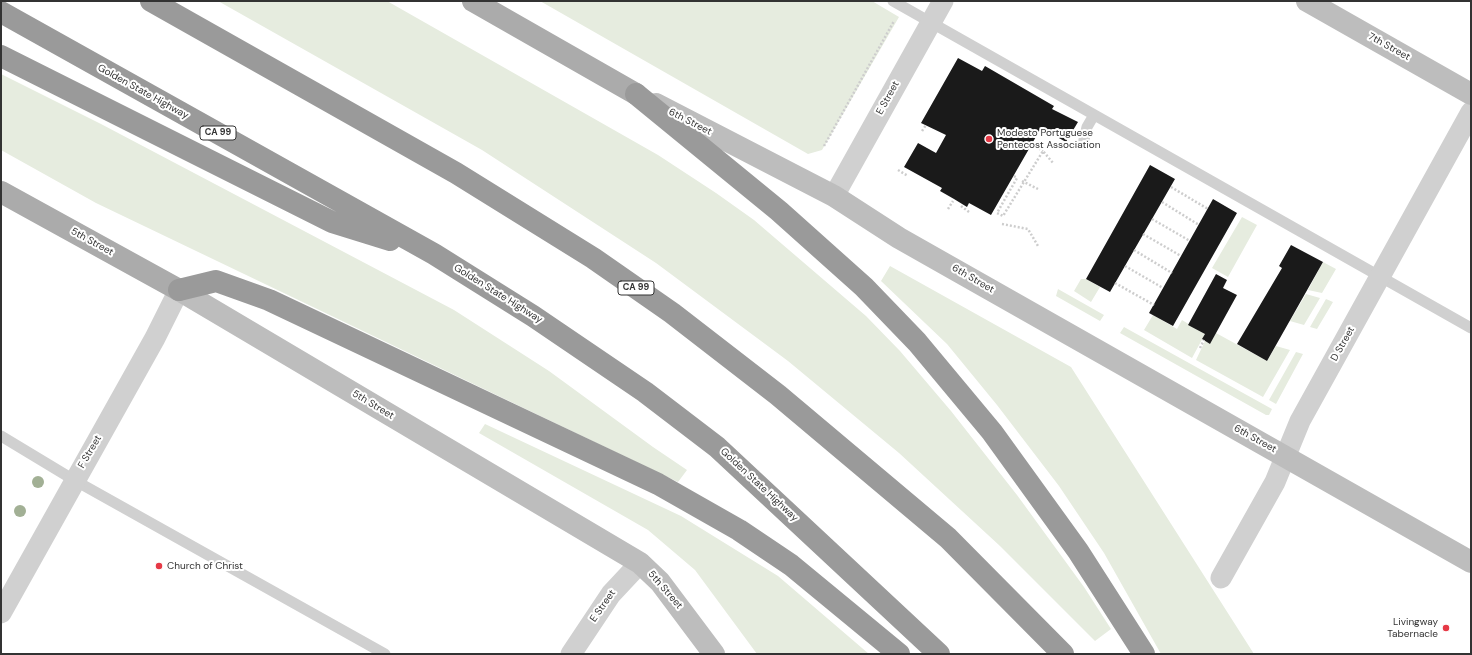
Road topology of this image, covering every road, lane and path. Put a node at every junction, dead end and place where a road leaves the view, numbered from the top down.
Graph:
1 (151, 1) edge
2 (473, 1) edge
3 (892, 1) edge
4 (943, 1) edge
5 (1307, 1) edge
6 (1, 12) edge
7 (896, 17) dead end
8 (931, 23) junction
9 (1, 56) edge
10 (636, 94) junction
11 (1471, 94) edge
12 (1471, 112) edge
13 (1094, 115) junction
14 (926, 125) dead end
15 (922, 131) dead end
16 (1032, 144) dead end
17 (1083, 144) dead end
18 (824, 146) dead end
19 (1043, 150) junction
20 (1053, 163) dead end
21 (898, 170) dead end
22 (908, 176) dead end
23 (1014, 176) dead end
24 (1022, 181) junction
25 (1171, 186) dead end
26 (1038, 190) dead end
27 (1, 192) edge
28 (834, 196) junction
29 (953, 201) dead end
30 (1162, 202) dead end
31 (961, 206) dead end
32 (948, 209) dead end
33 (1208, 209) dead end
34 (969, 212) dead end
35 (1152, 219) dead end
36 (1002, 224) dead end
37 (1199, 224) dead end
38 (1143, 234) dead end
39 (1190, 241) dead end
40 (1038, 246) dead end
41 (1134, 250) dead end
42 (434, 254) junction
43 (1181, 256) dead end
44 (1125, 266) dead end
45 (1172, 273) dead end
46 (1380, 277) junction
47 (1115, 283) dead end
48 (1163, 288) dead end
49 (179, 290) junction
50 (1154, 305) dead end
51 (1471, 328) edge
52 (1204, 340) dead end
53 (1200, 348) dead end
54 (1, 436) edge
55 (1286, 456) junction
56 (74, 480) junction
57 (1471, 562) edge
58 (640, 563) junction
59 (1221, 578) dead end
60 (1, 613) edge
61 (385, 654) edge
62 (572, 654) edge
63 (714, 654) edge
64 (899, 654) edge
65 (939, 654) edge
66 (1063, 654) edge
67 (1144, 654) edge

1 - 66 highway, CA 99
2 - 10 main road, 6th Street
3 - 8 lane
4 - 8 street, E Street
5 - 11 street, 7th Street
6 - 42 highway, Golden State Highway / CA 99
7 - 18 path
8 - 13 lane
8 - 28 street, E Street
9 - 42 highway
10 - 28 street, 6th Street
10 - 67 highway
12 - 46 street, D Street
13 - 17 lane
13 - 46 lane
14 - 15 path
16 - 19 path
19 - 20 path
19 - 24 path
21 - 22 path
23 - 24 path
24 - 26 path
25 - 33 path
27 - 49 main road, 5th Street
28 - 55 street, 6th Street
29 - 32 path
30 - 37 path
31 - 34 path
35 - 39 path
36 - 40 path
38 - 43 path
41 - 45 path
42 - 65 highway, Golden State Highway / CA 99
44 - 48 path
46 - 51 lane
46 - 55 street, D Street
47 - 50 path
49 - 56 street, F Street
49 - 58 street, 5th Street
49 - 64 highway
52 - 53 path
54 - 56 lane
55 - 57 street, 6th Street
55 - 59 street, D Street
56 - 60 street, F Street
56 - 61 lane
58 - 62 street, E Street
58 - 63 street, 5th Street

